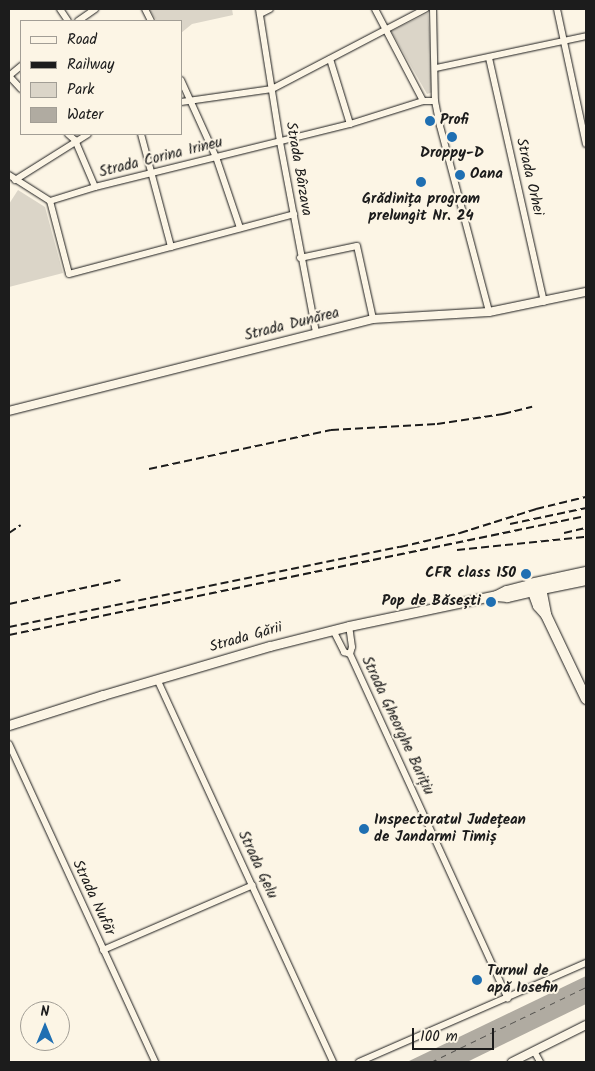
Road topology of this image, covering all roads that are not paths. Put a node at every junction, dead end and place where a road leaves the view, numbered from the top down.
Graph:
1 (60, 9) edge
2 (95, 9) edge
3 (145, 9) edge
4 (270, 9) edge
5 (375, 9) edge
6 (425, 9) edge
7 (433, 9) edge
8 (557, 9) edge
9 (260, 11) edge
10 (67, 20) edge
11 (79, 20) edge
12 (151, 20) edge
13 (386, 29) junction
14 (586, 36) edge
15 (564, 42) junction
16 (489, 58) junction
17 (330, 60) junction
18 (20, 67) edge
19 (436, 68) junction
20 (9, 76) edge
21 (182, 82) edge
22 (20, 87) edge
23 (272, 89) junction
24 (191, 101) junction
25 (423, 101) junction
26 (435, 101) junction
27 (182, 102) edge
28 (350, 124) junction
29 (69, 135) edge
30 (86, 135) edge
31 (141, 135) edge
32 (74, 140) junction
33 (280, 142) junction
34 (586, 144) edge
35 (216, 157) junction
36 (152, 175) junction
37 (12, 178) edge
38 (96, 187) junction
39 (50, 202) junction
40 (294, 214) junction
41 (240, 228) junction
42 (171, 247) junction
43 (300, 258) junction
44 (586, 292) edge
45 (544, 302) junction
46 (489, 312) junction
47 (373, 319) junction
48 (316, 332) junction
49 (9, 411) edge
50 (586, 572) edge
51 (586, 580) edge
52 (536, 586) junction
53 (349, 626) junction
54 (334, 630) junction
55 (350, 654) junction
56 (157, 679) junction
57 (586, 699) edge
58 (9, 725) edge
59 (9, 744) edge
60 (252, 885) junction
61 (103, 950) junction
62 (586, 963) edge
63 (508, 999) junction
64 (586, 1025) edge
65 (534, 1051) junction
66 (155, 1062) edge
67 (333, 1062) edge
68 (359, 1062) edge
69 (512, 1062) edge
70 (540, 1062) edge

1 - 10 street
2 - 11 street
3 - 12 street
4 - 9 street
5 - 13 street
6 - 13 street
7 - 19 street
8 - 15 street
9 - 23 street, Strada Bârzava
13 - 17 street
13 - 25 street
14 - 15 street
15 - 16 street
15 - 34 street
16 - 19 street
16 - 45 street, Strada Orhei
17 - 23 street
17 - 28 street
18 - 20 street
19 - 26 street
20 - 22 street
21 - 24 street
23 - 24 street
23 - 33 street, Strada Bârzava
24 - 27 street
24 - 35 street
25 - 26 street, Strada Corina Irineu
25 - 28 street, Strada Corina Irineu
26 - 46 street
28 - 33 street, Strada Corina Irineu
29 - 32 street
30 - 32 street
31 - 36 street
32 - 37 street
32 - 38 street
33 - 35 street, Strada Corina Irineu
33 - 40 street, Strada Bârzava
35 - 36 street, Strada Corina Irineu
35 - 41 street
36 - 38 street, Strada Corina Irineu
36 - 42 street
37 - 39 street
38 - 39 street, Strada Corina Irineu
39 - 42 street
40 - 41 street
40 - 43 street, Strada Bârzava
41 - 42 street
43 - 47 street
43 - 48 street, Strada Bârzava
44 - 45 street, Strada Dunărea
45 - 46 street, Strada Dunărea
46 - 47 street, Strada Dunărea
47 - 48 street, Strada Dunărea
48 - 49 street, Strada Dunărea
50 - 52 main road, Strada Gării
51 - 52 main road, Strada Gării
52 - 53 main road, Strada Gării
52 - 57 main road
53 - 54 main road, Strada Gării
53 - 55 street, Strada Gheorghe Barițiu
54 - 55 street, Strada Gheorghe Barițiu
54 - 56 main road, Strada Gării
55 - 63 street, Strada Gheorghe Barițiu
56 - 58 main road, Strada Gării
56 - 60 street, Strada Gelu
59 - 61 street, Strada Nufăr
60 - 61 street
60 - 67 street, Strada Gelu
61 - 66 street, Strada Nufăr
62 - 63 street
63 - 68 street
64 - 65 street
65 - 69 street
65 - 70 street

